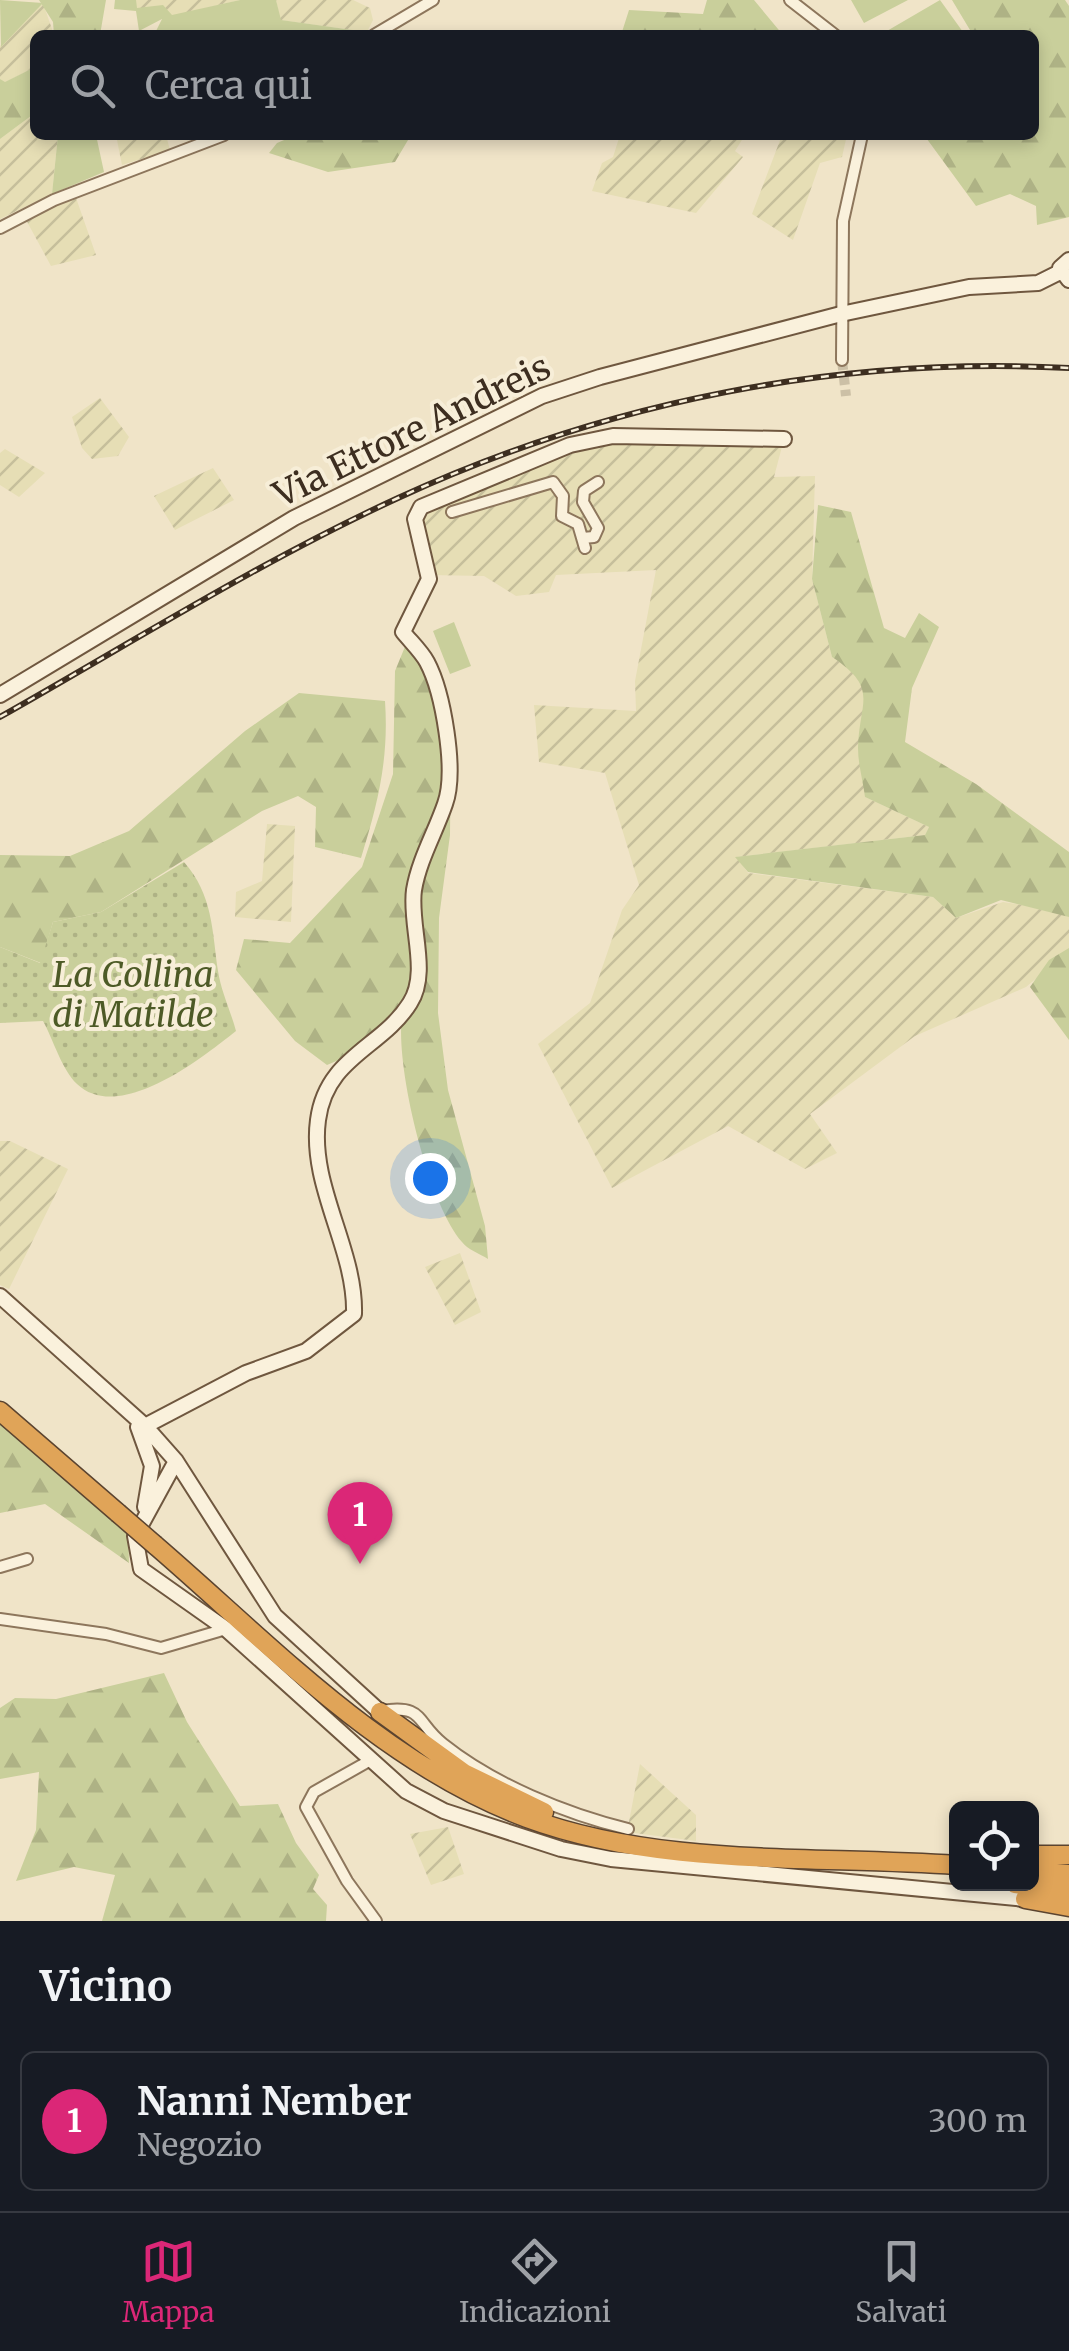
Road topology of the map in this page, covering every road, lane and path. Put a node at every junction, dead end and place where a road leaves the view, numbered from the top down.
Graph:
1 (433, 0) edge
2 (790, 0) edge
3 (382, 30) edge
4 (829, 30) edge
5 (211, 140) edge
6 (861, 140) edge
7 (0, 228) edge
8 (1066, 270) edge
9 (841, 314) junction
10 (842, 360) tunnel mouth
11 (784, 439) dead end
12 (598, 482) dead end
13 (452, 512) dead end
14 (0, 694) edge
15 (0, 1296) edge
16 (0, 1411) edge
17 (128, 1412) junction
18 (146, 1426) junction
19 (176, 1461) junction
20 (151, 1476) junction
21 (192, 1488) junction
22 (161, 1489) junction
23 (143, 1517) junction
24 (26, 1559) dead end
25 (0, 1567) edge
26 (208, 1616) junction
27 (0, 1619) edge
28 (226, 1628) junction
29 (197, 1641) junction
30 (380, 1712) joint
31 (369, 1760) junction
32 (621, 1834) junction
33 (949, 1854) edge
34 (1039, 1855) edge
35 (1069, 1855) edge
36 (734, 1856) junction
37 (949, 1866) edge
38 (1039, 1872) edge
39 (1069, 1874) edge
40 (949, 1876) edge
41 (949, 1887) edge
42 (1020, 1891) edge
43 (1039, 1891) edge
44 (1069, 1891) edge
45 (1069, 1907) edge
46 (376, 1921) edge

1 - 3 street
2 - 4 street
5 - 7 street
6 - 9 street
8 - 9 street, Via Ettore Andreis
9 - 10 street
9 - 14 street, Via Ettore Andreis
11 - 18 street
12 - 13 street
15 - 17 street
16 - 32 highway, bridge
17 - 18 street
17 - 20 street
18 - 19 street
19 - 20 street
19 - 21 street
19 - 22 street
20 - 23 street
21 - 22 street
21 - 30 street
22 - 23 street
23 - 26 street
24 - 25 street
26 - 28 street
26 - 29 street
27 - 29 street
28 - 29 street
28 - 31 street
30 - 32 highway
31 - 41 street
31 - 46 street
32 - 36 highway
33 - 36 highway
34 - 35 highway
36 - 37 highway
36 - 40 highway
38 - 39 highway
42 - 45 highway
43 - 44 highway

